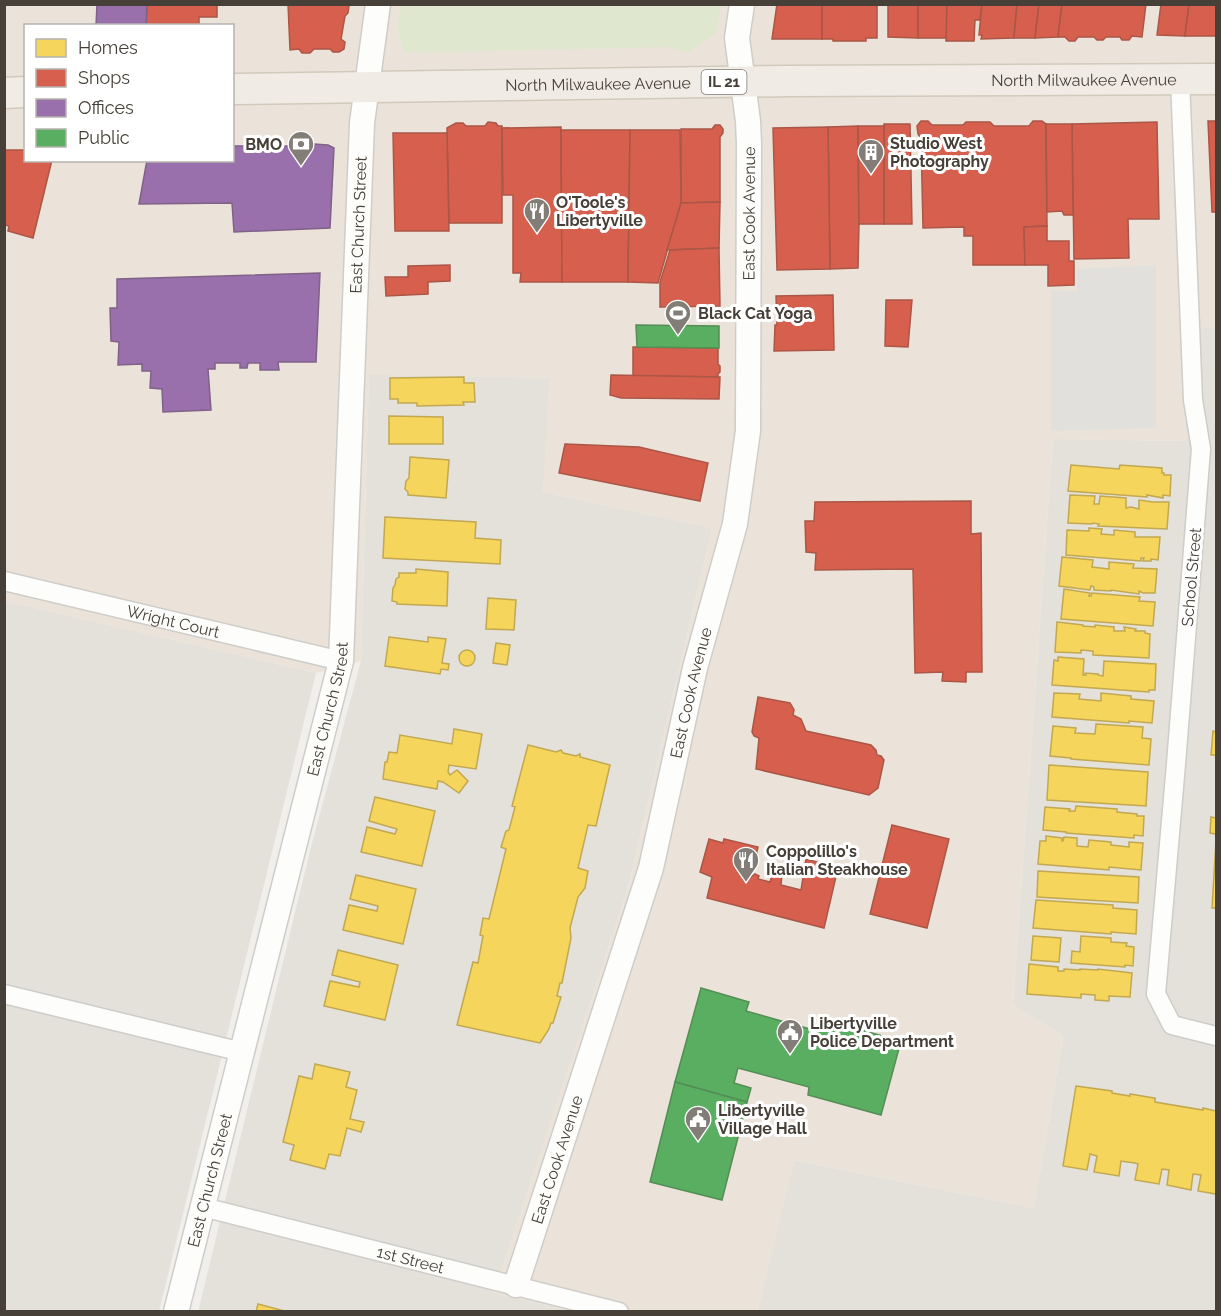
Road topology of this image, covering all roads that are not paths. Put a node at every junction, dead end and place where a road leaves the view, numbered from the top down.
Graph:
1 (378, 4) edge
2 (742, 4) edge
3 (1180, 79) junction
4 (1216, 79) edge
5 (742, 82) junction
6 (366, 87) junction
7 (234, 89) edge
8 (24, 92) edge
9 (4, 93) edge
10 (4, 581) edge
11 (341, 661) junction
12 (4, 994) edge
13 (1216, 1036) edge
14 (242, 1052) junction
15 (203, 1207) junction
16 (516, 1286) junction
17 (176, 1311) edge
18 (619, 1311) edge

1 - 6 street, East Church Street
2 - 5 street, East Cook Avenue
3 - 4 main road, North Milwaukee Avenue / IL 21
3 - 5 main road, North Milwaukee Avenue / IL 21
3 - 13 street, School Street
5 - 6 main road, North Milwaukee Avenue / IL 21
5 - 16 street, East Cook Avenue
6 - 7 main road, North Milwaukee Avenue / IL 21
6 - 11 street, East Church Street
8 - 9 main road
10 - 11 street, Wright Court
11 - 14 street, East Church Street
12 - 14 street
14 - 15 street, East Church Street
15 - 16 street, 1st Street
15 - 17 street, East Church Street
16 - 18 street, 1st Street

